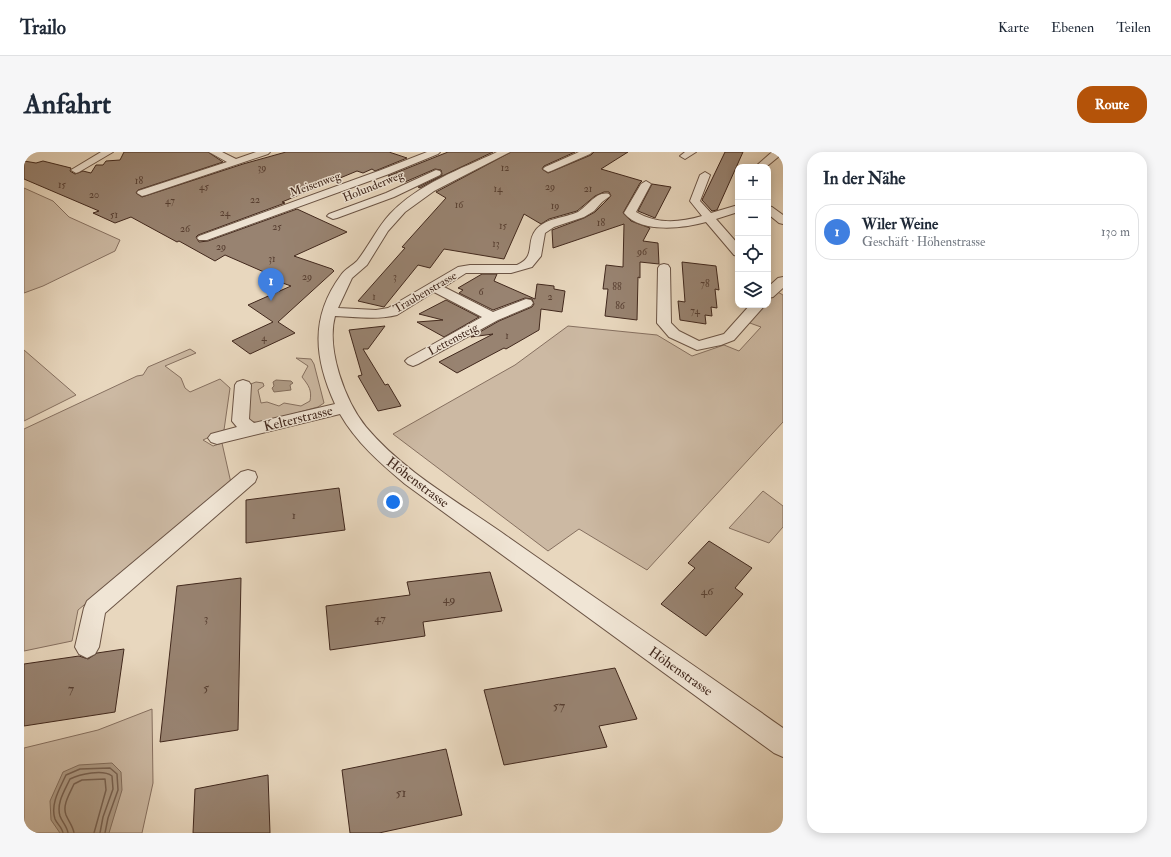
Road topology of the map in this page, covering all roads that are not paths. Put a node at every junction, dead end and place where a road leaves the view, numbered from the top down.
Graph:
1 (108, 152) edge
2 (214, 152) edge
3 (265, 152) edge
4 (435, 152) edge
5 (490, 152) edge
6 (505, 152) edge
7 (587, 152) edge
8 (780, 152) edge
9 (235, 162) junction
10 (763, 164) edge
11 (548, 169) dead end
12 (76, 170) dead end
13 (705, 175) dead end
14 (646, 184) dead end
15 (142, 193) dead end
16 (605, 196) dead end
17 (735, 209) edge
18 (771, 211) edge
19 (333, 216) dead end
20 (708, 217) junction
21 (783, 221) edge
22 (203, 238) dead end
23 (735, 248) edge
24 (664, 268) dead end
25 (771, 276) edge
26 (783, 281) edge
27 (434, 287) junction
28 (771, 291) edge
29 (526, 303) dead end
30 (755, 308) edge
31 (330, 312) junction
32 (493, 317) junction
33 (413, 361) dead end
34 (243, 385) dead end
35 (345, 407) junction
36 (251, 430) junction
37 (217, 438) dead end
38 (248, 477) dead end
39 (87, 647) dead end
40 (783, 744) edge

1 - 12 street
2 - 9 street
3 - 9 street
4 - 22 street, Meisenweg
5 - 19 street, Holunderweg
6 - 31 street, Höhenstrasse
7 - 11 street
8 - 10 street
9 - 15 street
13 - 20 street
14 - 20 street
16 - 27 street, Traubenstrasse
17 - 20 street
18 - 21 street
20 - 23 street
24 - 30 street
25 - 26 street
26 - 28 street
27 - 31 street, Traubenstrasse
27 - 32 street, Lettensteig
29 - 32 street, Lettensteig
31 - 35 street, Höhenstrasse
32 - 33 street, Lettensteig
34 - 36 street, Kelterstrasse
35 - 36 street, Kelterstrasse
35 - 40 street, Höhenstrasse
36 - 37 street, Kelterstrasse
38 - 39 street

